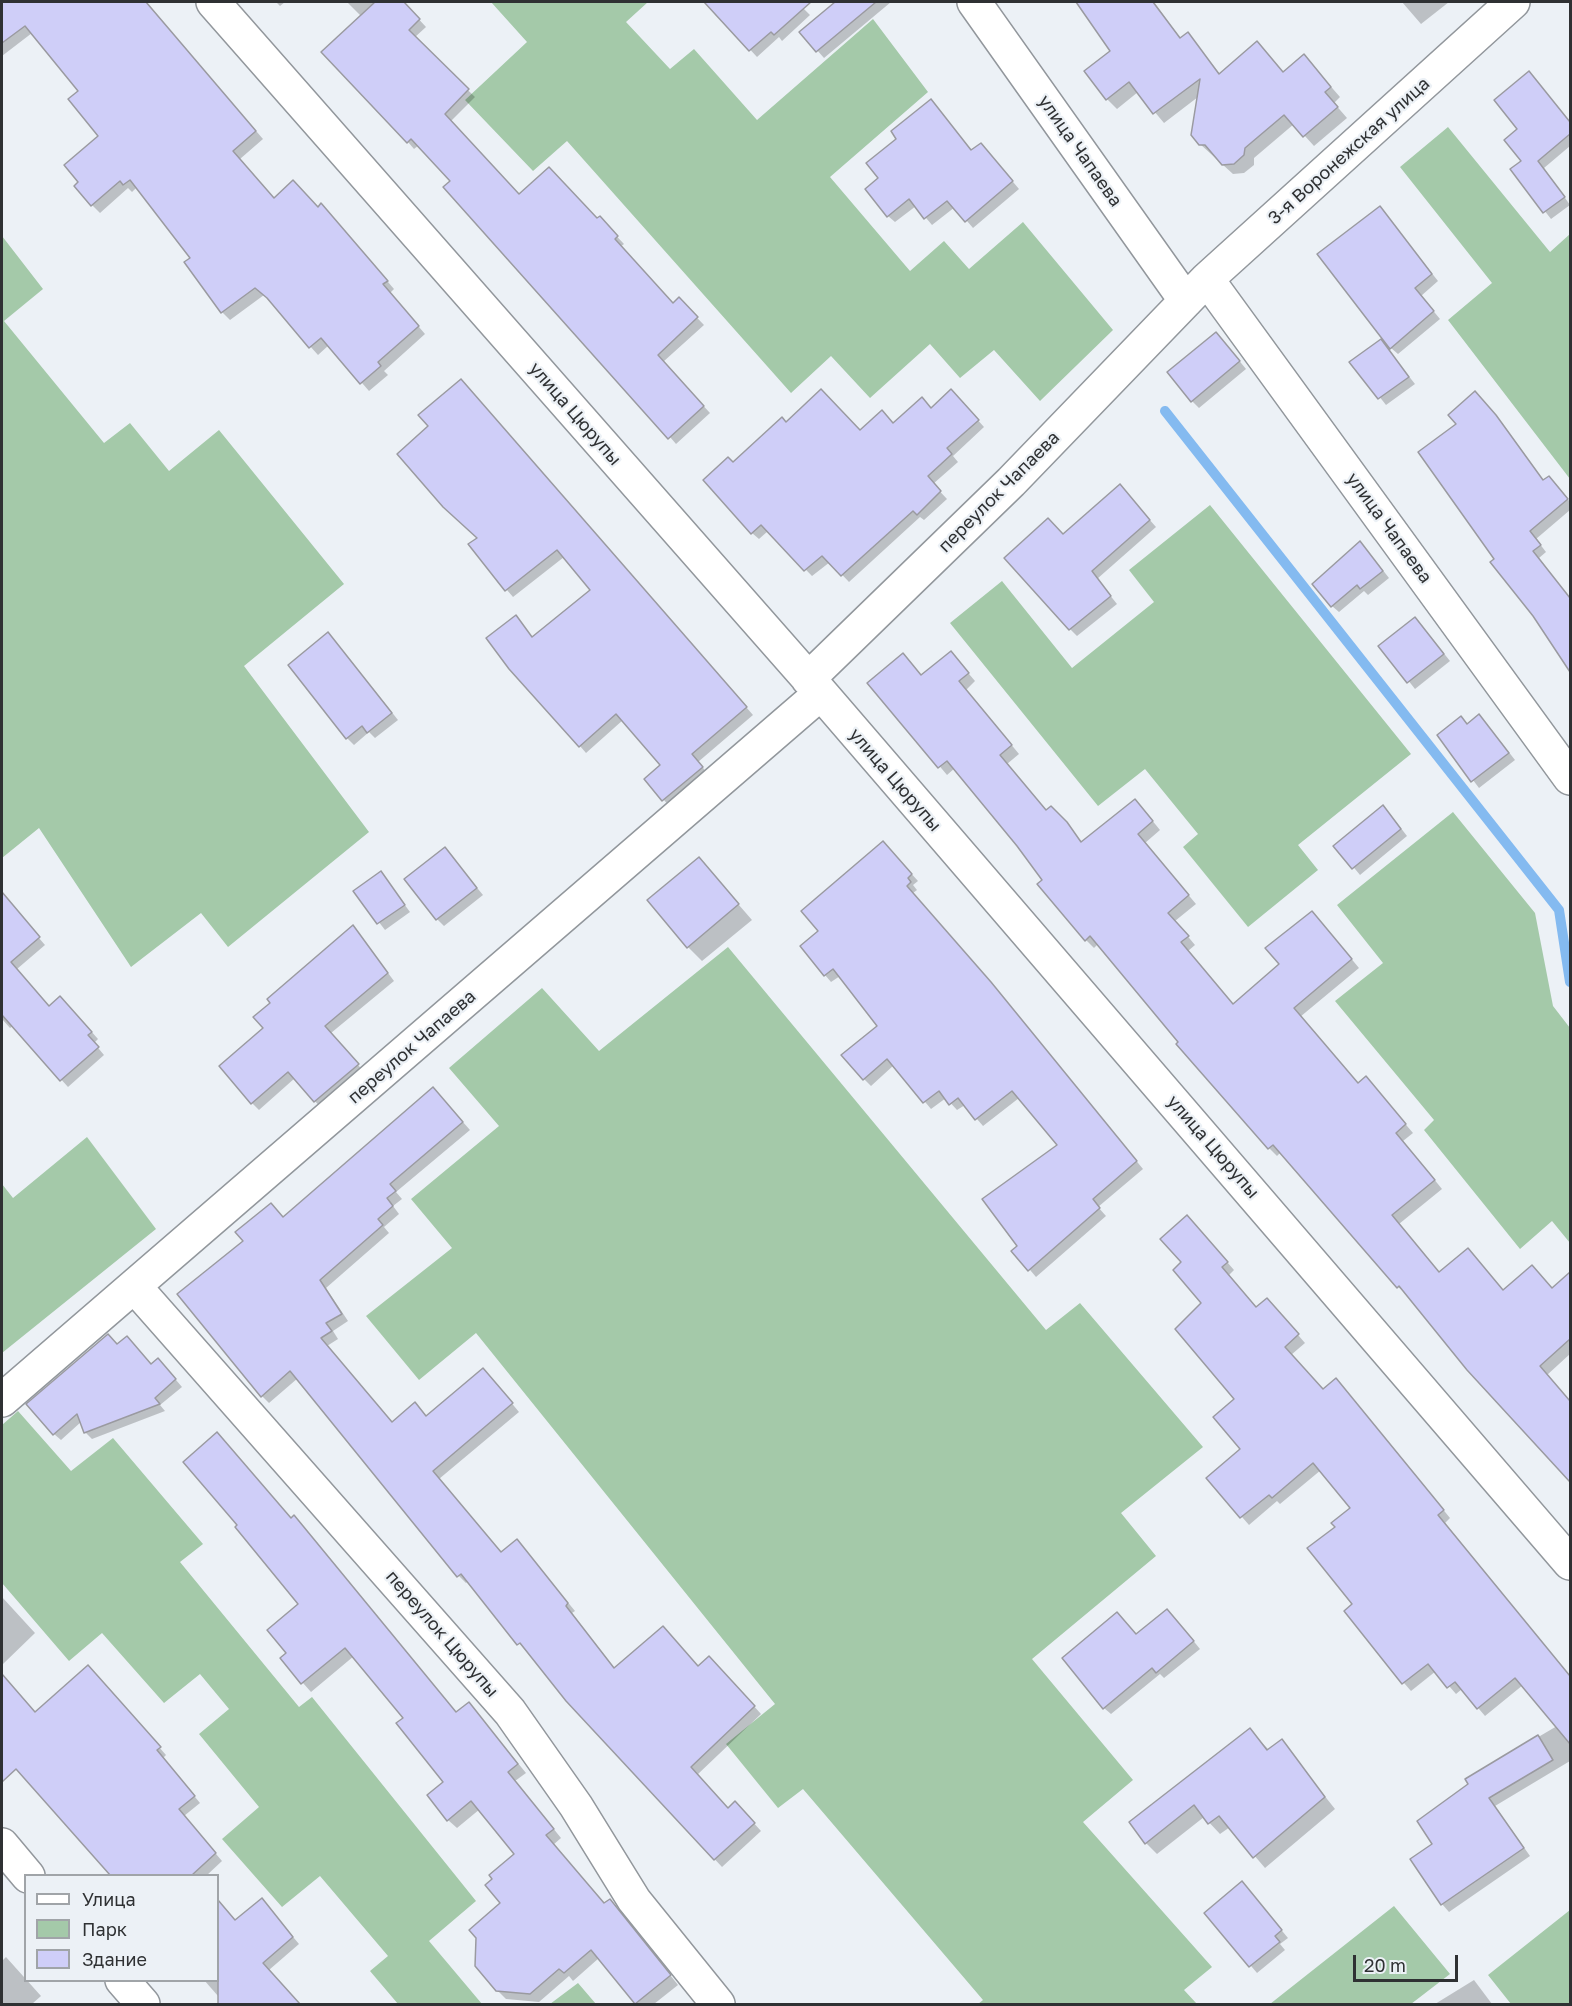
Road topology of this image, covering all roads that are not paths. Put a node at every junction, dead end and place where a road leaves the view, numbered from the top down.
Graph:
1 (213, 2) edge
2 (974, 2) edge
3 (1514, 2) edge
4 (1197, 290) junction
5 (814, 686) junction
6 (1570, 776) edge
7 (135, 1287) junction
8 (2, 1400) edge
9 (1570, 1563) edge
10 (2, 1845) edge
11 (27, 1874) edge
12 (124, 1982) edge
13 (143, 2004) edge
14 (718, 2004) edge

1 - 5 street, улица Цюрупы
2 - 4 street, улица Чапаева
3 - 4 street, 3-я Воронежская улица
4 - 5 street, переулок Чапаева
4 - 6 street, улица Чапаева
5 - 7 street, переулок Чапаева
5 - 9 street, улица Цюрупы
7 - 8 street, переулок Чапаева
7 - 14 street, переулок Цюрупы
10 - 11 street
12 - 13 street

